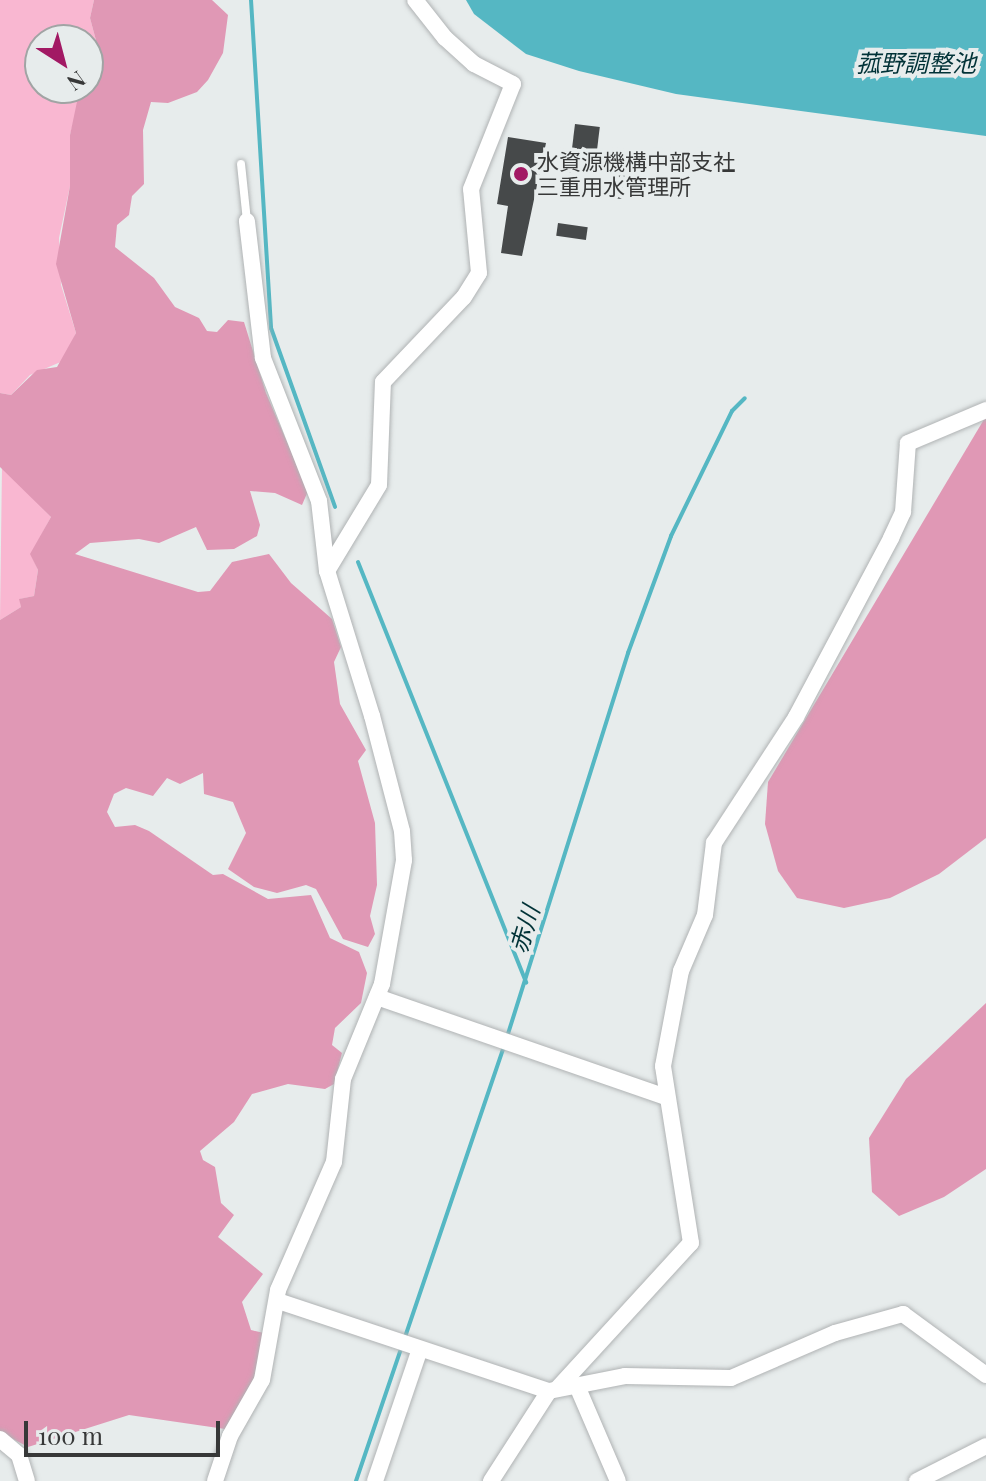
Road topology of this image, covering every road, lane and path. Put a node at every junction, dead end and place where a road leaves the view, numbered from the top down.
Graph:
1 (415, 0) edge
2 (241, 164) dead end
3 (247, 221) joint
4 (986, 410) edge
5 (327, 571) junction
6 (377, 997) junction
7 (665, 1097) junction
8 (278, 1301) junction
9 (416, 1348) junction
10 (986, 1375) edge
11 (577, 1386) junction
12 (553, 1390) junction
13 (0, 1439) edge
14 (986, 1446) edge
15 (27, 1481) edge
16 (215, 1481) edge
17 (375, 1481) edge
18 (491, 1481) edge
19 (618, 1481) edge
20 (917, 1481) edge

1 - 5 street
2 - 3 lane
3 - 5 street
4 - 7 street
5 - 6 street
6 - 7 street
6 - 8 street
7 - 12 street
8 - 9 street
8 - 16 street
9 - 12 street
9 - 17 street
10 - 11 street
11 - 12 street
11 - 19 street
12 - 18 street
13 - 15 street
14 - 20 street

